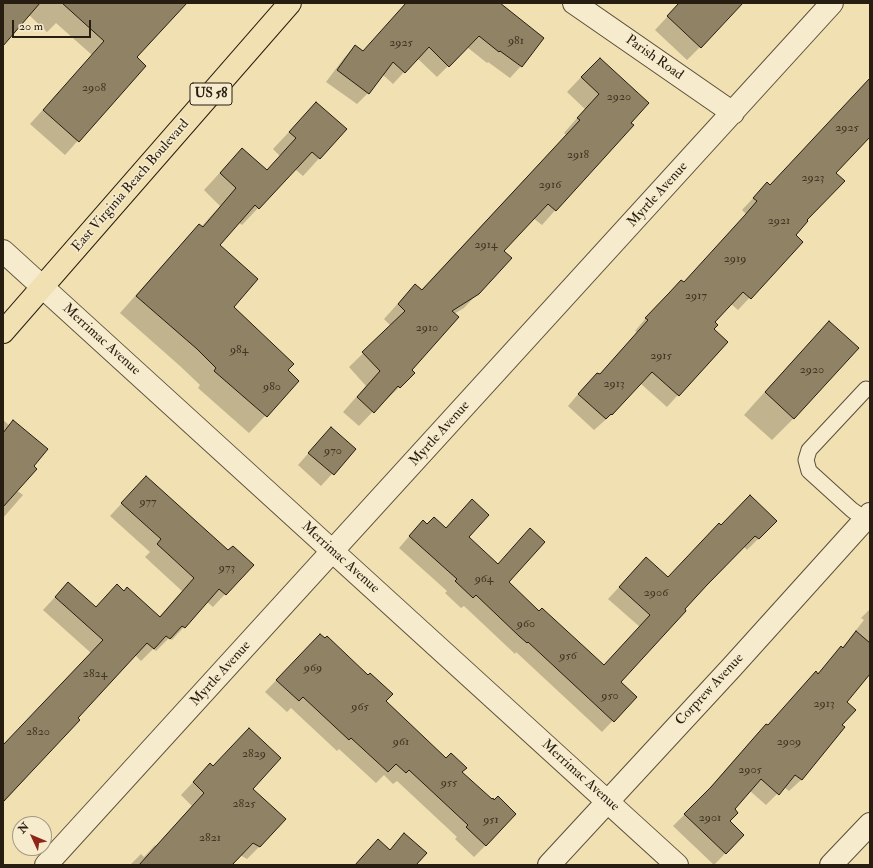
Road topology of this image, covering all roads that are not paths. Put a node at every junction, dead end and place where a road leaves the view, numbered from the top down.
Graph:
1 (290, 3) edge
2 (574, 3) edge
3 (832, 3) edge
4 (733, 112) junction
5 (3, 251) edge
6 (43, 287) junction
7 (3, 332) edge
8 (866, 389) dead end
9 (868, 518) edge
10 (333, 552) junction
11 (607, 800) junction
12 (870, 824) edge
13 (46, 865) edge
14 (549, 865) edge
15 (677, 865) edge
16 (831, 865) edge

1 - 6 main road, East Virginia Beach Boulevard / US 58
2 - 4 street, Parish Road
3 - 4 street, Myrtle Avenue
4 - 10 street, Myrtle Avenue
5 - 6 street, Merrimac Avenue
6 - 7 main road, East Virginia Beach Boulevard / US 58
6 - 10 street, Merrimac Avenue
8 - 9 lane
9 - 11 street, Corprew Avenue
10 - 11 street, Merrimac Avenue
10 - 13 street, Myrtle Avenue
11 - 14 street, Corprew Avenue
11 - 15 street, Merrimac Avenue
12 - 16 street

